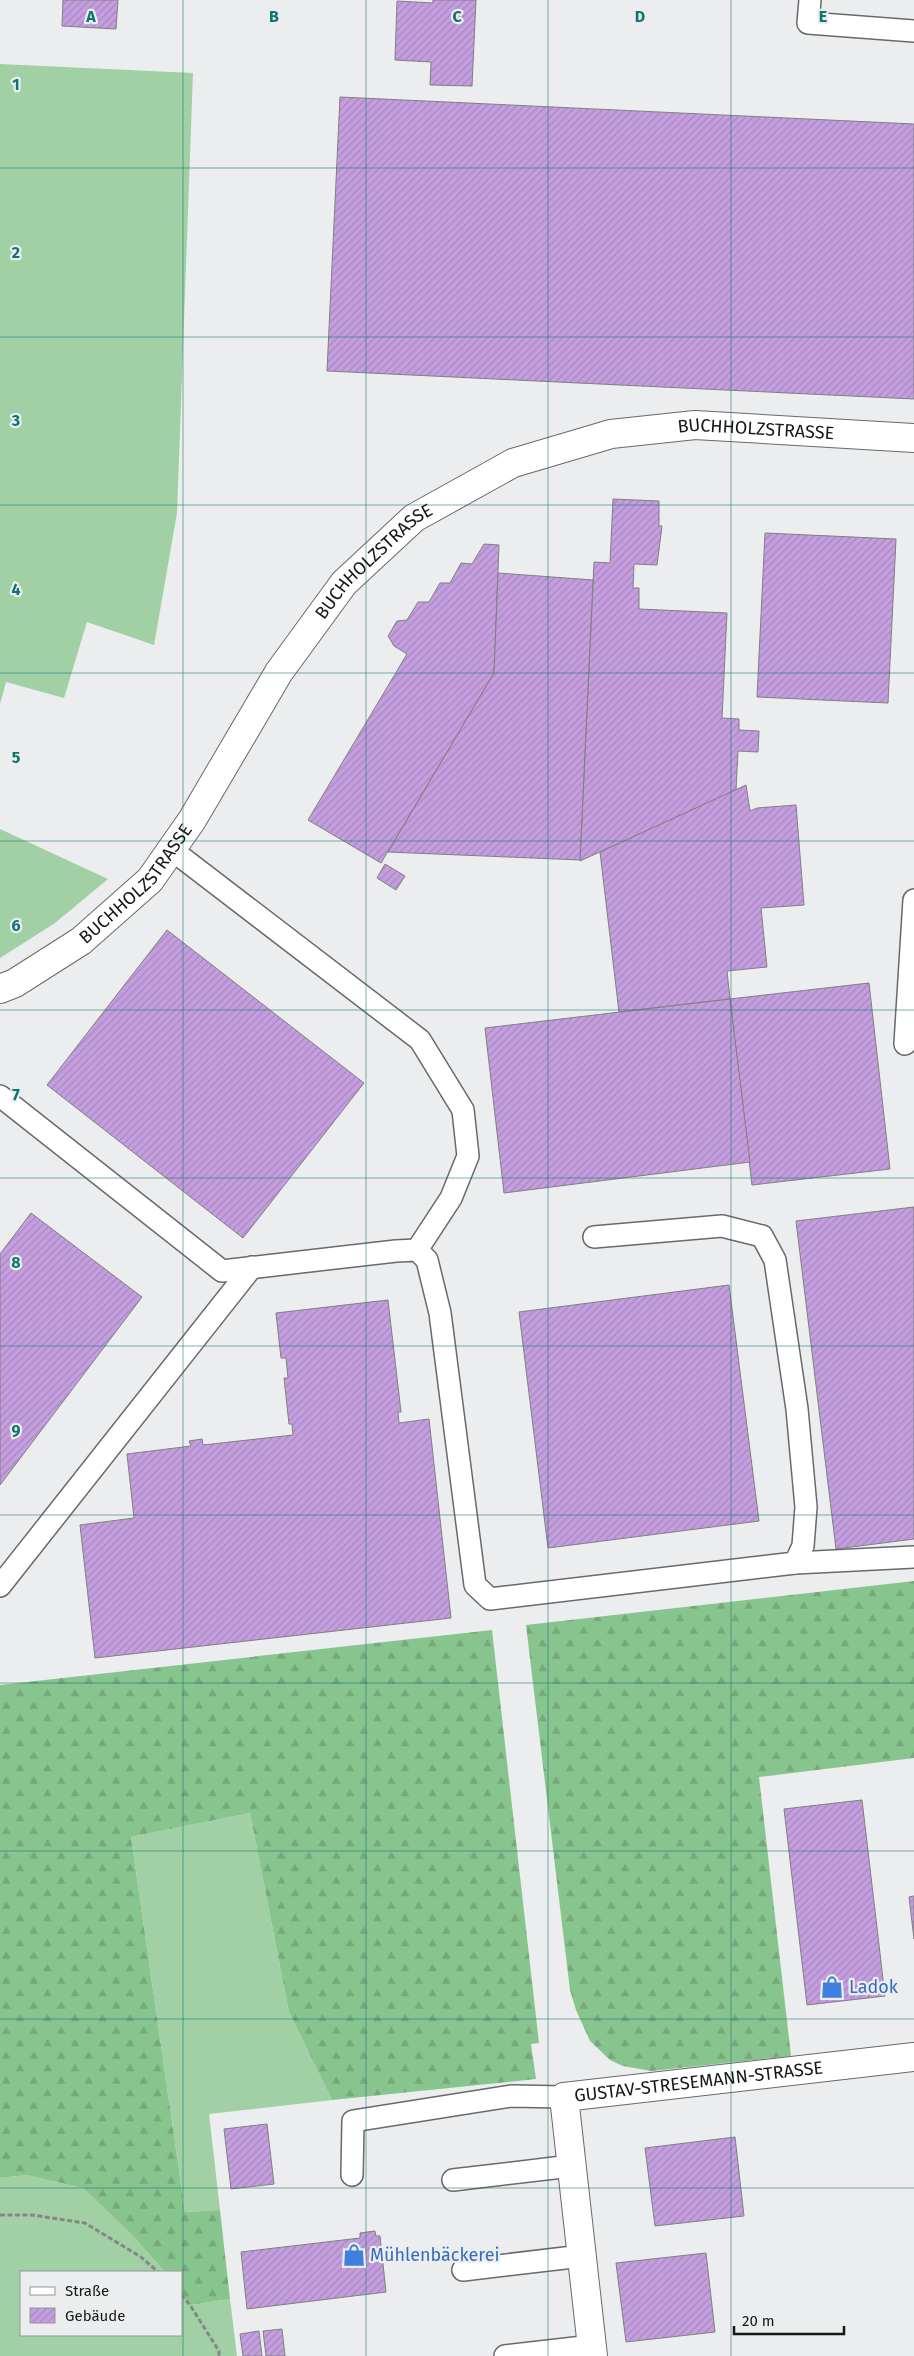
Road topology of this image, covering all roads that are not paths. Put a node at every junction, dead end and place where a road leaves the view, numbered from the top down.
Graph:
1 (810, 0) edge
2 (914, 31) edge
3 (914, 438) edge
4 (172, 850) junction
5 (914, 900) edge
6 (0, 989) edge
7 (905, 1044) dead end
8 (0, 1096) edge
9 (594, 1237) dead end
10 (417, 1250) junction
11 (252, 1266) junction
12 (914, 1557) edge
13 (795, 1563) junction
14 (0, 1586) edge
15 (914, 2057) edge
16 (564, 2097) junction
17 (572, 2166) junction
18 (352, 2175) dead end
19 (453, 2180) dead end
20 (582, 2256) junction
21 (462, 2270) dead end
22 (593, 2351) edge
23 (506, 2356) edge

1 - 2 lane
3 - 4 street, BUCHHOLZSTRASSE
4 - 6 street, BUCHHOLZSTRASSE
4 - 10 lane
5 - 7 lane
8 - 11 lane
9 - 13 lane
10 - 11 lane
10 - 13 lane
11 - 14 lane
12 - 13 lane
15 - 16 street, GUSTAV-STRESEMANN-STRASSE
16 - 17 street, GUSTAV-STRESEMANN-STRASSE
16 - 18 lane
17 - 19 lane
17 - 20 street, GUSTAV-STRESEMANN-STRASSE
20 - 21 lane
20 - 22 street, GUSTAV-STRESEMANN-STRASSE
22 - 23 lane

